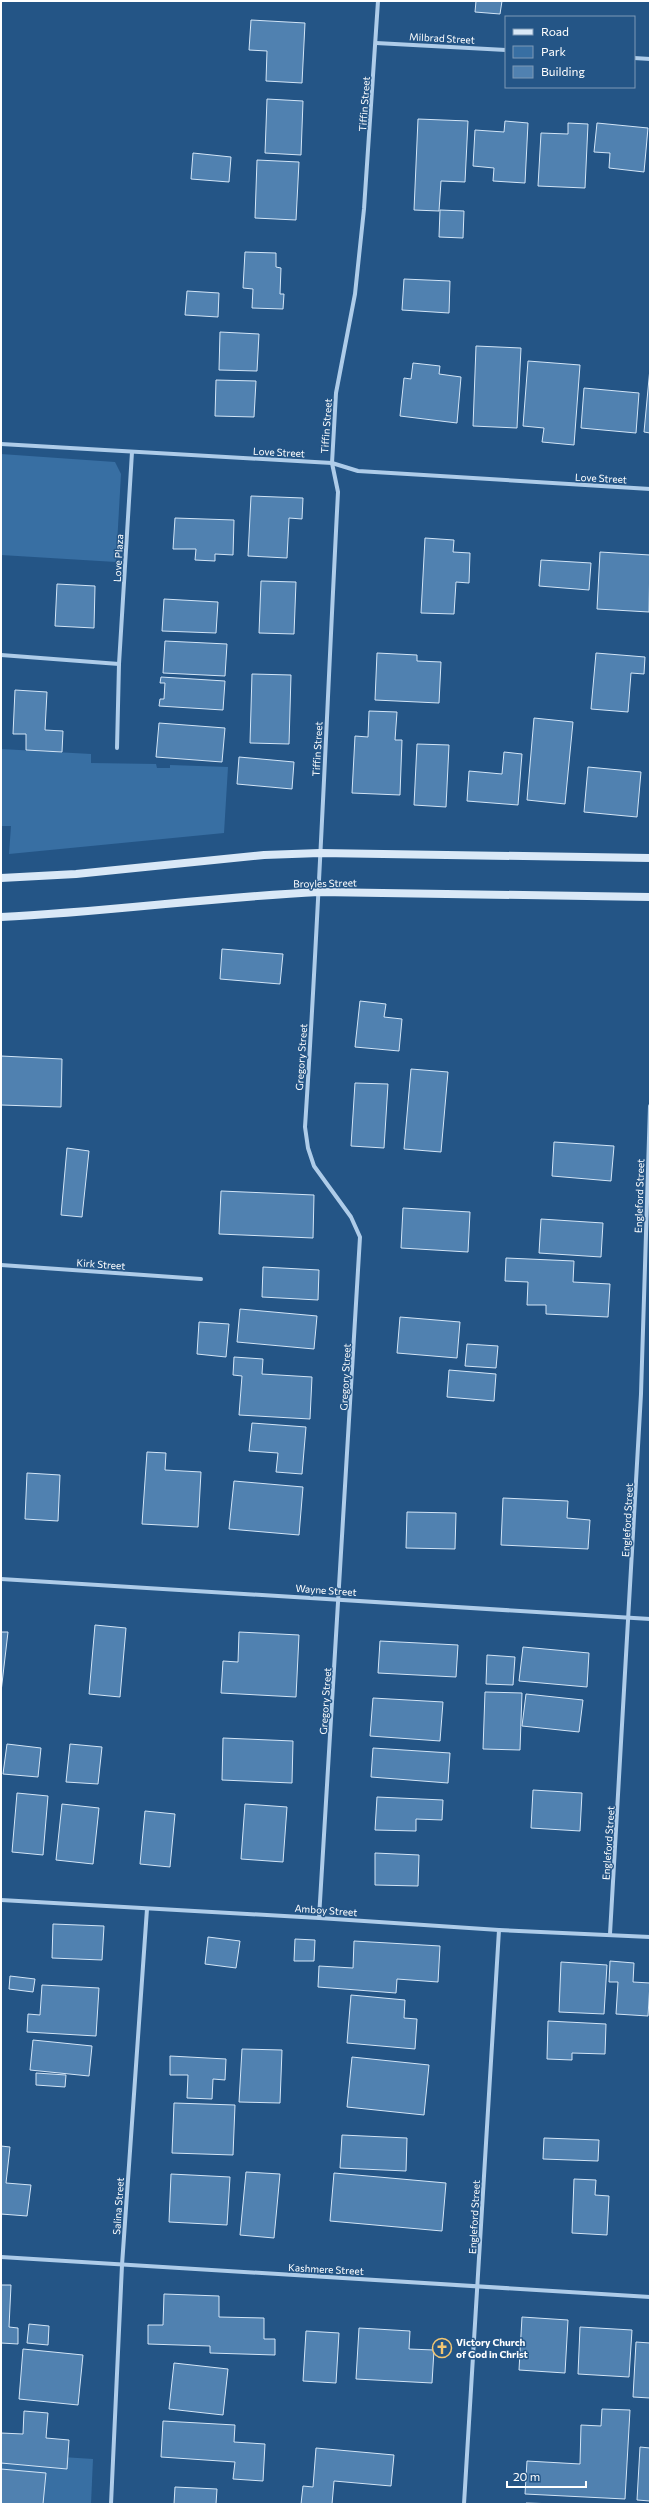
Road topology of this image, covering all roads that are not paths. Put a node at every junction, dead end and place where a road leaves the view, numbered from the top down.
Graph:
1 (378, 1) edge
2 (376, 43) junction
3 (505, 50) edge
4 (635, 58) edge
5 (650, 58) edge
6 (1, 444) edge
7 (132, 452) junction
8 (332, 463) junction
9 (650, 489) edge
10 (1, 655) edge
11 (119, 664) junction
12 (117, 748) dead end
13 (320, 853) junction
14 (650, 858) edge
15 (1, 878) edge
16 (319, 892) junction
17 (650, 897) edge
18 (1, 917) edge
19 (650, 1106) edge
20 (1, 1265) edge
21 (201, 1279) dead end
22 (1, 1579) edge
23 (340, 1599) junction
24 (630, 1618) junction
25 (650, 1619) edge
26 (1, 1900) edge
27 (148, 1909) junction
28 (319, 1918) junction
29 (499, 1930) junction
30 (610, 1934) junction
31 (650, 1937) edge
32 (1, 2257) edge
33 (122, 2265) junction
34 (478, 2285) junction
35 (650, 2297) edge
36 (111, 2504) edge
37 (464, 2504) edge

1 - 2 street, Tiffin Street
2 - 3 street, Milbrad Street
2 - 8 street, Tiffin Street
4 - 5 street
6 - 7 street, Love Street
7 - 8 street, Love Street
7 - 11 street, Love Plaza
8 - 9 street, Love Street
8 - 13 street, Tiffin Street
10 - 11 street
11 - 12 street, Love Plaza
13 - 14 main road
13 - 15 main road
13 - 16 street, Gregory Street
16 - 17 main road, Broyles Street
16 - 18 main road, Broyles Street
16 - 23 street, Gregory Street
19 - 24 street, Engleford Street
20 - 21 street, Kirk Street
22 - 23 street, Wayne Street
23 - 24 street, Wayne Street
23 - 28 street, Gregory Street
24 - 25 street, Wayne Street
24 - 30 street, Engleford Street
26 - 27 street, Amboy Street
27 - 28 street, Amboy Street
27 - 33 street, Salina Street
28 - 29 street, Amboy Street
29 - 30 street, Amboy Street
29 - 34 street, Engleford Street
30 - 31 street, Amboy Street
32 - 33 street, Kashmere Street
33 - 34 street, Kashmere Street
33 - 36 street, Salina Street
34 - 35 street, Kashmere Street
34 - 37 street, Engleford Street

